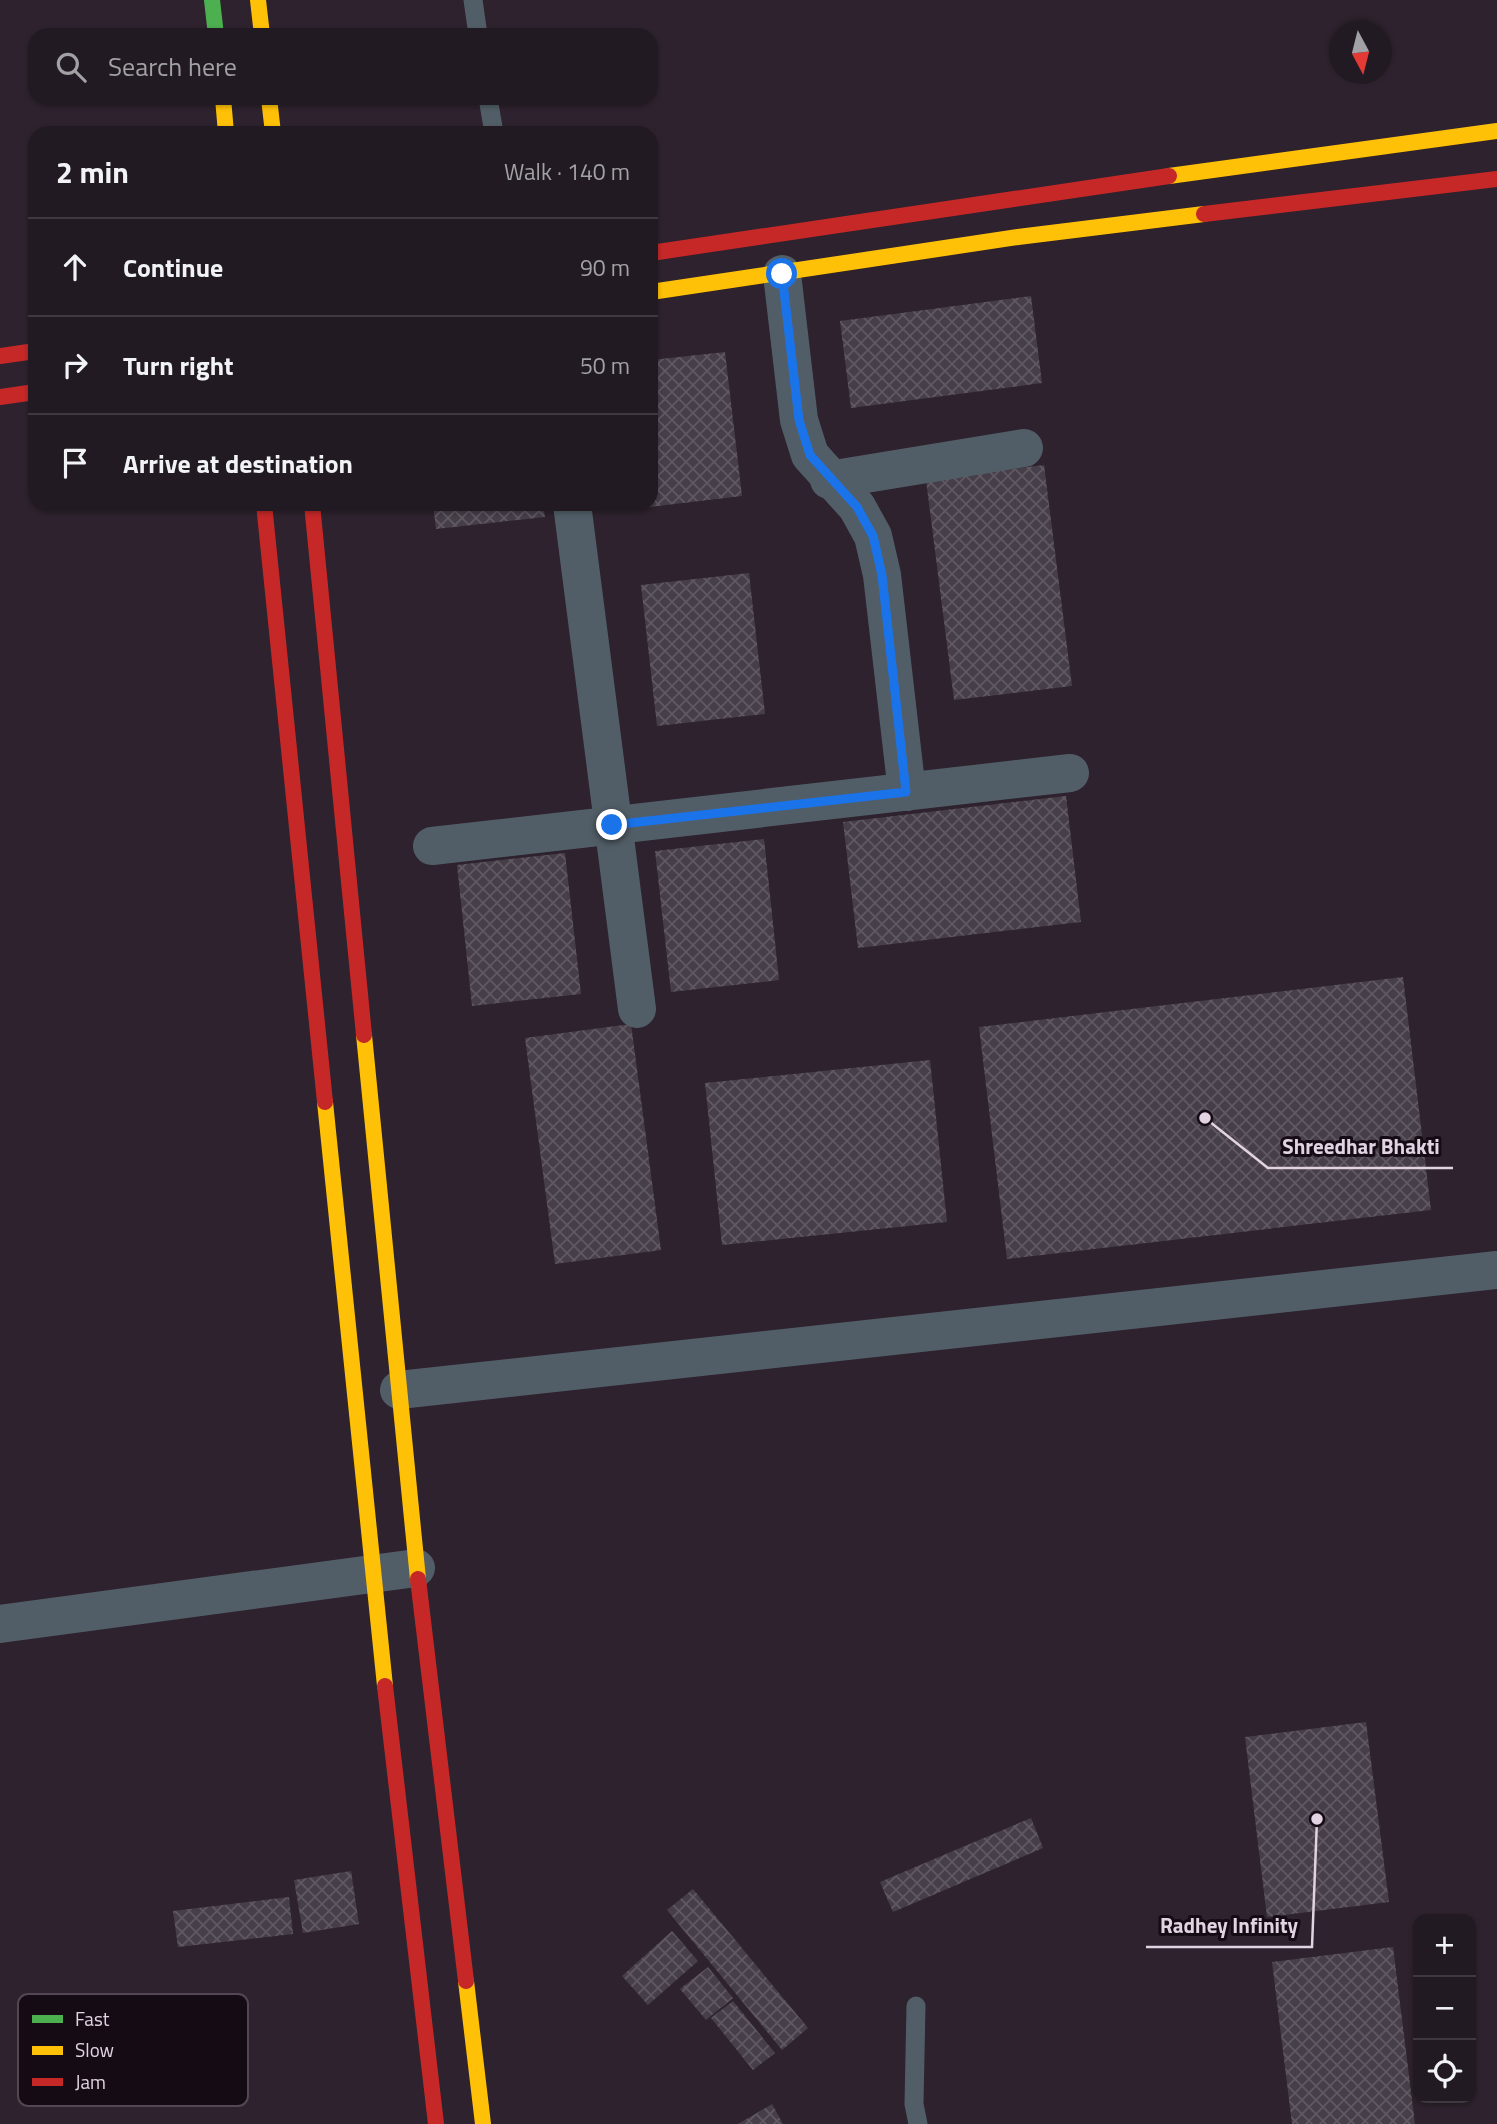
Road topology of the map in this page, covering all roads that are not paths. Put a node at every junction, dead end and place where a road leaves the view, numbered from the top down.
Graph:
1 (212, 0) edge
2 (258, 0) edge
3 (473, 0) edge
4 (215, 28) edge
5 (261, 28) edge
6 (477, 28) edge
7 (224, 105) edge
8 (270, 105) edge
9 (489, 105) edge
10 (225, 126) edge
11 (272, 126) edge
12 (493, 126) edge
13 (1497, 131) edge
14 (1497, 179) edge
15 (658, 252) edge
16 (782, 274) junction
17 (658, 291) edge
18 (28, 352) edge
19 (0, 356) edge
20 (28, 393) edge
21 (0, 397) edge
22 (1024, 448) dead end
23 (829, 480) junction
24 (265, 511) edge
25 (313, 511) edge
26 (573, 511) edge
27 (1070, 773) dead end
28 (906, 792) junction
29 (612, 825) junction
30 (432, 846) dead end
31 (637, 1009) dead end
32 (1497, 1270) edge
33 (399, 1390) junction
34 (416, 1568) junction
35 (372, 1572) junction
36 (0, 1624) edge
37 (916, 2006) dead end
38 (436, 2124) edge
39 (483, 2124) edge
40 (918, 2124) edge

1 - 4 street
2 - 5 street
3 - 6 lane
7 - 10 street
8 - 11 street
9 - 12 lane
13 - 15 street
14 - 16 street
16 - 17 street
16 - 23 street
18 - 19 street
20 - 21 street
22 - 23 street
23 - 28 street
24 - 35 street
25 - 33 street
26 - 29 street
27 - 28 street
28 - 29 street
29 - 30 street
29 - 31 street
32 - 33 street
33 - 34 street
34 - 35 street
34 - 39 street
35 - 36 street
35 - 38 street
37 - 40 lane

